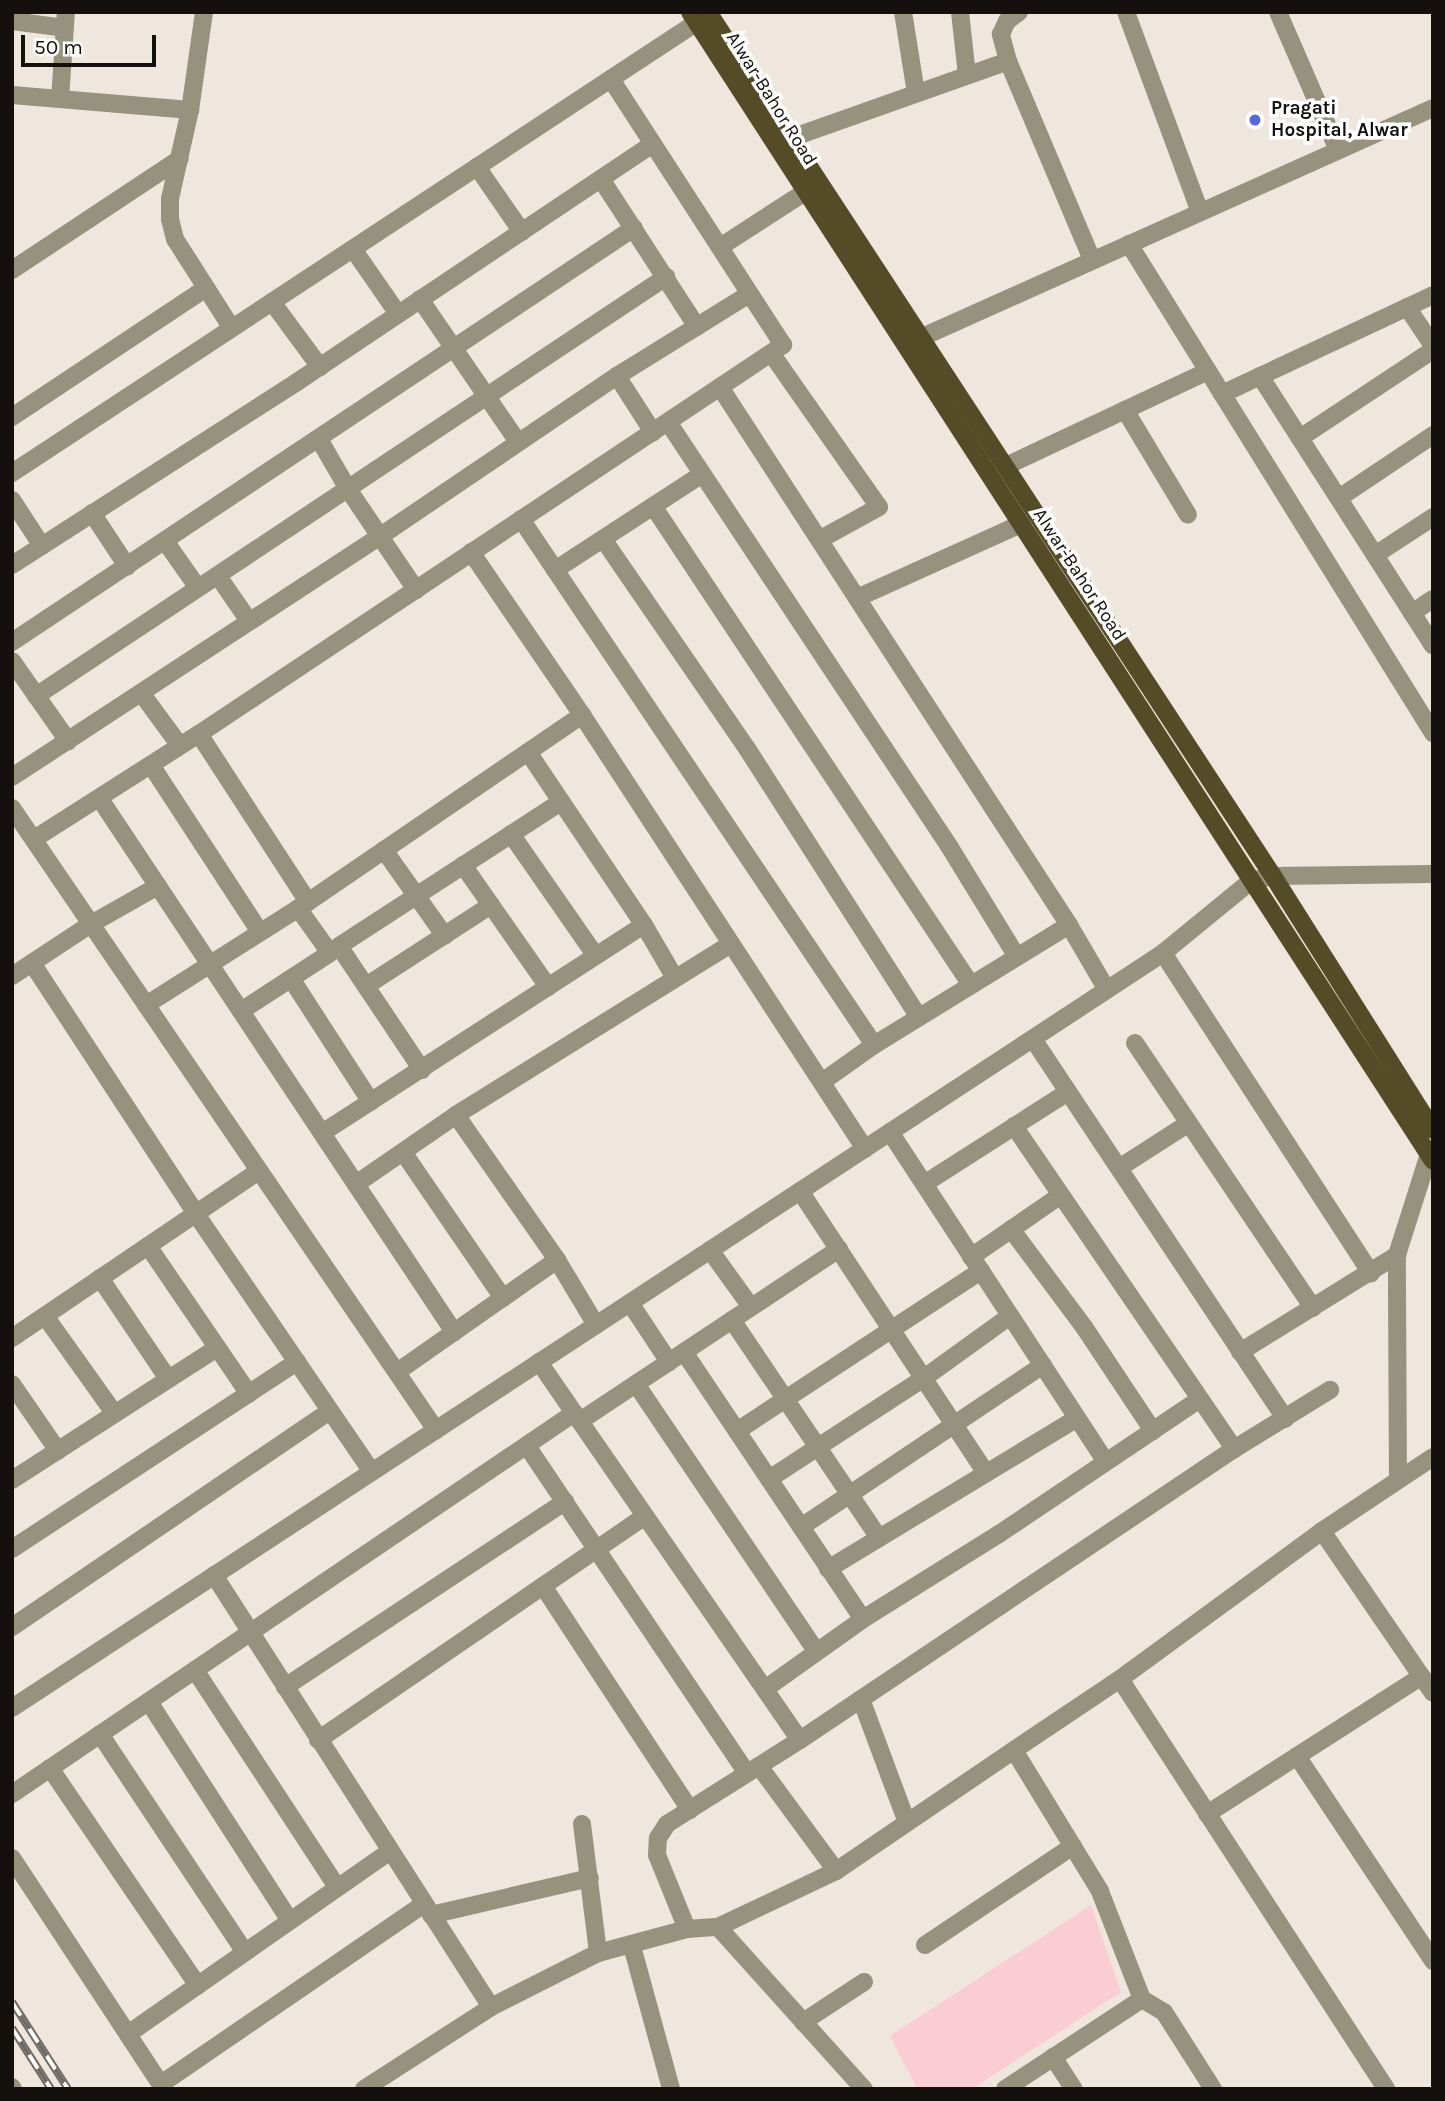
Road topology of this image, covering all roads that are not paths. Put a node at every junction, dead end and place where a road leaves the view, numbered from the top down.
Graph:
1 (204, 12) edge
2 (903, 12) edge
3 (960, 12) edge
4 (1019, 12) edge
5 (1126, 12) edge
6 (1278, 12) edge
7 (701, 15) edge
8 (65, 20) edge
9 (12, 22) edge
10 (1008, 61) junction
11 (967, 75) junction
12 (611, 79) junction
13 (916, 93) junction
14 (12, 95) edge
15 (60, 99) junction
16 (1433, 108) edge
17 (190, 110) junction
18 (791, 138) junction
19 (653, 144) junction
20 (1338, 150) junction
21 (180, 159) junction
22 (477, 167) junction
23 (601, 179) junction
24 (805, 192) junction
25 (1200, 212) junction
26 (634, 228) junction
27 (522, 232) junction
28 (1129, 244) junction
29 (719, 247) junction
30 (352, 249) junction
31 (1092, 260) junction
32 (12, 270) edge
33 (666, 277) junction
34 (206, 288) junction
35 (750, 294) junction
36 (1433, 295) edge
37 (420, 299) junction
38 (272, 302) junction
39 (1407, 307) junction
40 (398, 314) junction
41 (231, 327) junction
42 (696, 327) junction
43 (921, 337) junction
44 (904, 346) junction
45 (1433, 348) edge
46 (452, 350) junction
47 (771, 354) junction
48 (320, 367) junction
49 (1208, 371) junction
50 (617, 376) junction
51 (1260, 376) junction
52 (720, 387) junction
53 (1222, 394) junction
54 (487, 397) junction
55 (1125, 410) junction
56 (12, 417) edge
57 (660, 427) junction
58 (1433, 435) edge
59 (1300, 438) junction
60 (319, 439) junction
61 (519, 442) junction
62 (1006, 466) junction
63 (12, 473) edge
64 (701, 475) junction
65 (348, 489) junction
66 (1339, 498) junction
67 (12, 500) edge
68 (653, 506) junction
69 (92, 513) junction
70 (1188, 515) dead end
71 (1433, 517) edge
72 (521, 519) junction
73 (1021, 524) junction
74 (382, 535) junction
75 (603, 538) junction
76 (819, 540) junction
77 (164, 541) junction
78 (42, 546) junction
79 (471, 552) junction
80 (1375, 555) junction
81 (12, 565) edge
82 (127, 566) junction
83 (555, 570) junction
84 (218, 576) junction
85 (198, 588) junction
86 (416, 590) junction
87 (857, 598) junction
88 (1433, 599) edge
89 (1412, 613) junction
90 (249, 621) junction
91 (12, 642) edge
92 (1433, 645) edge
93 (12, 661) edge
94 (142, 694) junction
95 (36, 696) junction
96 (582, 715) junction
97 (1433, 733) edge
98 (199, 734) junction
99 (68, 741) junction
100 (180, 746) junction
101 (528, 752) junction
102 (151, 765) junction
103 (12, 776) edge
104 (100, 799) junction
105 (561, 802) junction
106 (12, 808) edge
107 (511, 834) junction
108 (34, 839) junction
109 (384, 850) junction
110 (463, 865) junction
111 (1433, 874) edge
112 (1273, 876) junction
113 (1251, 881) junction
114 (158, 886) junction
115 (416, 894) junction
116 (303, 905) junction
117 (491, 905) junction
118 (91, 924) junction
119 (644, 925) junction
120 (1069, 925) junction
121 (260, 932) junction
122 (445, 936) junction
123 (732, 944) junction
124 (1163, 953) junction
125 (595, 955) junction
126 (1017, 957) junction
127 (32, 963) junction
128 (210, 964) junction
129 (12, 976) edge
130 (676, 978) junction
131 (292, 980) junction
132 (971, 985) junction
133 (366, 986) junction
134 (548, 987) junction
135 (1107, 990) junction
136 (146, 1005) junction
137 (241, 1011) junction
138 (919, 1017) junction
139 (1032, 1039) junction
140 (1135, 1042) dead end
141 (874, 1045) junction
142 (422, 1070) junction
143 (822, 1082) junction
144 (1068, 1092) junction
145 (371, 1102) junction
146 (456, 1115) junction
147 (1189, 1123) junction
148 (1014, 1126) junction
149 (1433, 1130) edge
150 (890, 1132) junction
151 (322, 1133) junction
152 (865, 1149) junction
153 (403, 1152) junction
154 (1431, 1157) edge
155 (1118, 1168) junction
156 (259, 1171) junction
157 (356, 1184) junction
158 (924, 1184) junction
159 (800, 1191) junction
160 (1060, 1195) junction
161 (195, 1214) junction
162 (1011, 1229) junction
163 (148, 1246) junction
164 (839, 1249) junction
165 (710, 1250) junction
166 (1397, 1255) junction
167 (557, 1260) junction
168 (976, 1264) junction
169 (1371, 1273) junction
170 (100, 1278) junction
171 (503, 1298) junction
172 (630, 1303) junction
173 (751, 1307) junction
174 (1313, 1308) junction
175 (45, 1316) junction
176 (1010, 1316) junction
177 (733, 1320) junction
178 (596, 1325) junction
179 (891, 1329) junction
180 (454, 1332) junction
181 (12, 1338) edge
182 (217, 1348) junction
183 (1240, 1352) junction
184 (676, 1357) junction
185 (297, 1362) junction
186 (539, 1362) junction
187 (1043, 1365) junction
188 (397, 1372) junction
189 (924, 1378) junction
190 (168, 1379) junction
191 (12, 1384) edge
192 (636, 1384) junction
193 (1330, 1390) dead end
194 (248, 1394) junction
195 (785, 1398) junction
196 (1200, 1399) junction
197 (330, 1410) junction
198 (115, 1414) junction
199 (577, 1417) junction
200 (1077, 1418) junction
201 (1285, 1419) junction
202 (954, 1424) junction
203 (436, 1430) junction
204 (737, 1431) junction
205 (1153, 1431) junction
206 (527, 1446) junction
207 (817, 1446) junction
208 (1234, 1449) junction
209 (58, 1451) junction
210 (1433, 1457) edge
211 (1105, 1461) junction
212 (372, 1472) junction
213 (986, 1473) junction
214 (769, 1479) junction
215 (12, 1480) edge
216 (1398, 1480) junction
217 (849, 1493) junction
218 (565, 1502) junction
219 (645, 1516) junction
220 (801, 1527) junction
221 (1322, 1531) junction
222 (879, 1538) junction
223 (12, 1549) edge
224 (595, 1550) junction
225 (828, 1569) junction
226 (214, 1575) junction
227 (543, 1586) junction
228 (863, 1619) junction
229 (12, 1627) edge
230 (250, 1633) junction
231 (817, 1652) junction
232 (195, 1670) junction
233 (1422, 1676) junction
234 (1120, 1679) junction
235 (285, 1687) junction
236 (765, 1689) junction
237 (1433, 1693) edge
238 (861, 1699) junction
239 (149, 1702) junction
240 (12, 1708) edge
241 (100, 1734) junction
242 (318, 1740) junction
243 (800, 1740) junction
244 (1014, 1750) junction
245 (1297, 1756) junction
246 (50, 1768) junction
247 (753, 1770) junction
248 (12, 1794) edge
249 (690, 1810) junction
250 (1208, 1814) junction
251 (582, 1824) dead end
252 (907, 1824) junction
253 (1073, 1846) junction
254 (390, 1850) junction
255 (12, 1858) edge
256 (836, 1871) junction
257 (590, 1878) junction
258 (337, 1887) junction
259 (428, 1909) junction
260 (290, 1921) junction
261 (718, 1927) junction
262 (687, 1929) junction
263 (925, 1945) dead end
264 (632, 1946) junction
265 (246, 1952) junction
266 (598, 1953) junction
267 (1433, 1961) edge
268 (864, 1982) dead end
269 (198, 1986) junction
270 (1142, 1999) junction
271 (491, 2007) junction
272 (803, 2022) junction
273 (128, 2034) junction
274 (1053, 2057) junction
275 (162, 2086) edge
276 (373, 2086) edge
277 (671, 2089) edge
278 (864, 2089) edge
279 (1005, 2089) edge
280 (1074, 2089) edge
281 (1213, 2089) edge
282 (1386, 2089) edge

1 - 17 street
2 - 13 street
3 - 11 street
4 - 10 street
5 - 25 street
6 - 20 street
7 - 12 street
7 - 18 main road, Alwar-Bahor Road
7 - 24 main road, Alwar-Bahor Road
8 - 9 street
8 - 15 street
10 - 11 street
10 - 31 street
11 - 13 street
12 - 19 street
12 - 22 street
13 - 18 street
14 - 15 street
15 - 17 street
16 - 20 street
17 - 21 street
18 - 43 main road, Alwar-Bahor Road
19 - 23 street
19 - 29 street
20 - 25 street
21 - 32 street
21 - 34 street
22 - 27 street
22 - 30 street
23 - 26 street
23 - 27 street
24 - 29 street
24 - 44 main road, Alwar-Bahor Road
25 - 28 street
26 - 33 street
26 - 46 street
27 - 37 street
28 - 31 street
28 - 49 street
29 - 35 street
30 - 38 street
30 - 40 street
31 - 43 street
33 - 42 street
33 - 54 street
34 - 41 street
34 - 56 street
35 - 42 street
35 - 47 street
36 - 39 street
37 - 40 street
37 - 46 street
38 - 41 street
38 - 48 street
39 - 45 street
39 - 51 street
40 - 48 street
41 - 63 street
42 - 50 street
43 - 44 street
43 - 62 main road, Alwar-Bahor Road
44 - 73 main road, Alwar-Bahor Road
45 - 59 street
46 - 54 street
46 - 60 street
47 - 52 street
47 - 76 street
48 - 69 street
49 - 53 street
49 - 55 street
50 - 57 street
50 - 61 street
51 - 53 street
51 - 59 street
52 - 57 street
52 - 76 street
53 - 97 street
54 - 61 street
54 - 65 street
55 - 62 street
55 - 70 street
57 - 64 street
57 - 72 street
58 - 66 street
59 - 66 street
60 - 65 street
60 - 77 street
61 - 74 street
62 - 112 main road, Alwar-Bahor Road
64 - 68 street
64 - 126 street
65 - 74 street
65 - 84 street
66 - 80 street
67 - 78 street
68 - 75 street
68 - 132 street
69 - 78 street
69 - 82 street
71 - 80 street
72 - 79 street
72 - 83 street
73 - 87 street
73 - 113 main road, Alwar-Bahor Road
74 - 86 street
74 - 90 street
75 - 83 street
75 - 138 street
76 - 87 street
77 - 82 street
77 - 85 street
78 - 81 street
79 - 86 street
79 - 96 street
80 - 89 street
82 - 91 street
83 - 141 street
84 - 85 street
84 - 90 street
85 - 95 street
86 - 98 street
87 - 120 street
88 - 89 street
89 - 92 street
90 - 94 street
93 - 95 street
94 - 99 street
94 - 100 street
95 - 99 street
96 - 101 street
96 - 123 street
98 - 100 street
98 - 116 street
99 - 103 street
100 - 102 street
101 - 105 street
101 - 109 street
102 - 104 street
102 - 121 street
104 - 108 street
104 - 114 street
105 - 107 street
105 - 119 street
106 - 108 street
107 - 110 street
107 - 125 street
108 - 118 street
109 - 115 street
109 - 116 street
110 - 115 street
110 - 117 street
111 - 112 street
112 - 113 street
112 - 149 main road, Alwar-Bahor Road
113 - 124 street
113 - 154 main road, Alwar-Bahor Road
114 - 118 street
114 - 128 street
115 - 122 street
115 - 133 street
116 - 121 street
116 - 131 street
117 - 122 street
117 - 134 street
118 - 127 street
118 - 136 street
119 - 125 street
119 - 130 street
120 - 126 street
120 - 135 street
121 - 128 street
122 - 133 street
123 - 130 street
123 - 143 street
124 - 135 street
124 - 169 street
125 - 134 street
126 - 132 street
127 - 129 street
127 - 161 street
128 - 136 street
128 - 137 street
130 - 146 street
131 - 137 street
131 - 145 street
132 - 138 street
133 - 142 street
134 - 142 street
135 - 139 street
136 - 156 street
137 - 151 street
138 - 141 street
139 - 144 street
139 - 150 street
140 - 147 street
141 - 143 street
142 - 145 street
143 - 152 street
144 - 148 street
144 - 155 street
145 - 151 street
146 - 153 street
146 - 167 street
147 - 155 street
147 - 174 street
148 - 158 street
148 - 160 street
150 - 152 street
150 - 158 street
151 - 157 street
152 - 159 street
153 - 157 street
153 - 171 street
154 - 166 street
155 - 183 street
156 - 161 street
156 - 188 street
157 - 180 street
158 - 168 street
159 - 164 street
159 - 165 street
160 - 162 street
160 - 196 street
161 - 163 street
161 - 185 street
162 - 168 street
162 - 205 street
163 - 170 street
163 - 182 street
164 - 173 street
164 - 179 street
165 - 172 street
165 - 173 street
166 - 169 street
166 - 216 street
167 - 171 street
167 - 178 street
168 - 176 street
168 - 179 street
169 - 174 street
170 - 175 street
170 - 190 street
171 - 180 street
172 - 178 street
172 - 184 street
173 - 177 street
174 - 183 street
175 - 181 street
175 - 198 street
176 - 187 street
176 - 189 street
177 - 184 street
177 - 195 street
178 - 186 street
179 - 189 street
179 - 195 street
180 - 188 street
182 - 190 street
182 - 194 street
183 - 201 street
184 - 192 street
184 - 204 street
185 - 194 street
185 - 197 street
186 - 199 street
186 - 203 street
187 - 200 street
187 - 202 street
188 - 203 street
189 - 202 street
189 - 207 street
190 - 198 street
191 - 209 street
192 - 199 street
192 - 231 street
193 - 201 street
194 - 223 street
195 - 204 street
195 - 207 street
196 - 205 street
196 - 208 street
197 - 212 street
197 - 229 street
198 - 209 street
199 - 206 street
199 - 219 street
200 - 211 street
200 - 213 street
201 - 208 street
202 - 213 street
202 - 217 street
203 - 212 street
204 - 214 street
205 - 211 street
206 - 218 street
206 - 230 street
207 - 214 street
207 - 217 street
208 - 238 street
209 - 215 street
210 - 216 street
211 - 228 street
212 - 226 street
213 - 222 street
214 - 220 street
216 - 221 street
217 - 220 street
217 - 222 street
218 - 224 street
218 - 235 street
219 - 224 street
219 - 236 street
220 - 225 street
221 - 233 street
221 - 234 street
222 - 225 street
224 - 227 street
224 - 247 street
225 - 228 street
226 - 230 street
226 - 240 street
227 - 242 street
227 - 249 street
228 - 231 street
230 - 232 street
230 - 235 street
231 - 236 street
232 - 239 street
232 - 258 street
233 - 237 street
233 - 245 street
234 - 244 street
234 - 250 street
235 - 242 street
236 - 243 street
238 - 243 street
238 - 252 street
239 - 241 street
239 - 260 street
241 - 246 street
241 - 265 street
242 - 254 street
243 - 247 street
244 - 252 street
244 - 253 street
245 - 250 street
245 - 267 street
246 - 248 street
246 - 269 street
247 - 249 street
247 - 256 street
249 - 262 street
250 - 282 street
251 - 257 street
252 - 256 street
253 - 263 street
253 - 270 street
254 - 258 street
254 - 259 street
255 - 273 street
256 - 261 street
257 - 259 street
257 - 266 street
258 - 260 street
259 - 271 street
259 - 275 street
260 - 265 street
261 - 262 street
261 - 272 street
262 - 264 street
264 - 266 street
264 - 277 street
265 - 269 street
266 - 271 street
268 - 272 street
269 - 273 street
270 - 274 street
270 - 281 street
271 - 276 street
272 - 278 street
273 - 275 street
274 - 279 street
274 - 280 street

